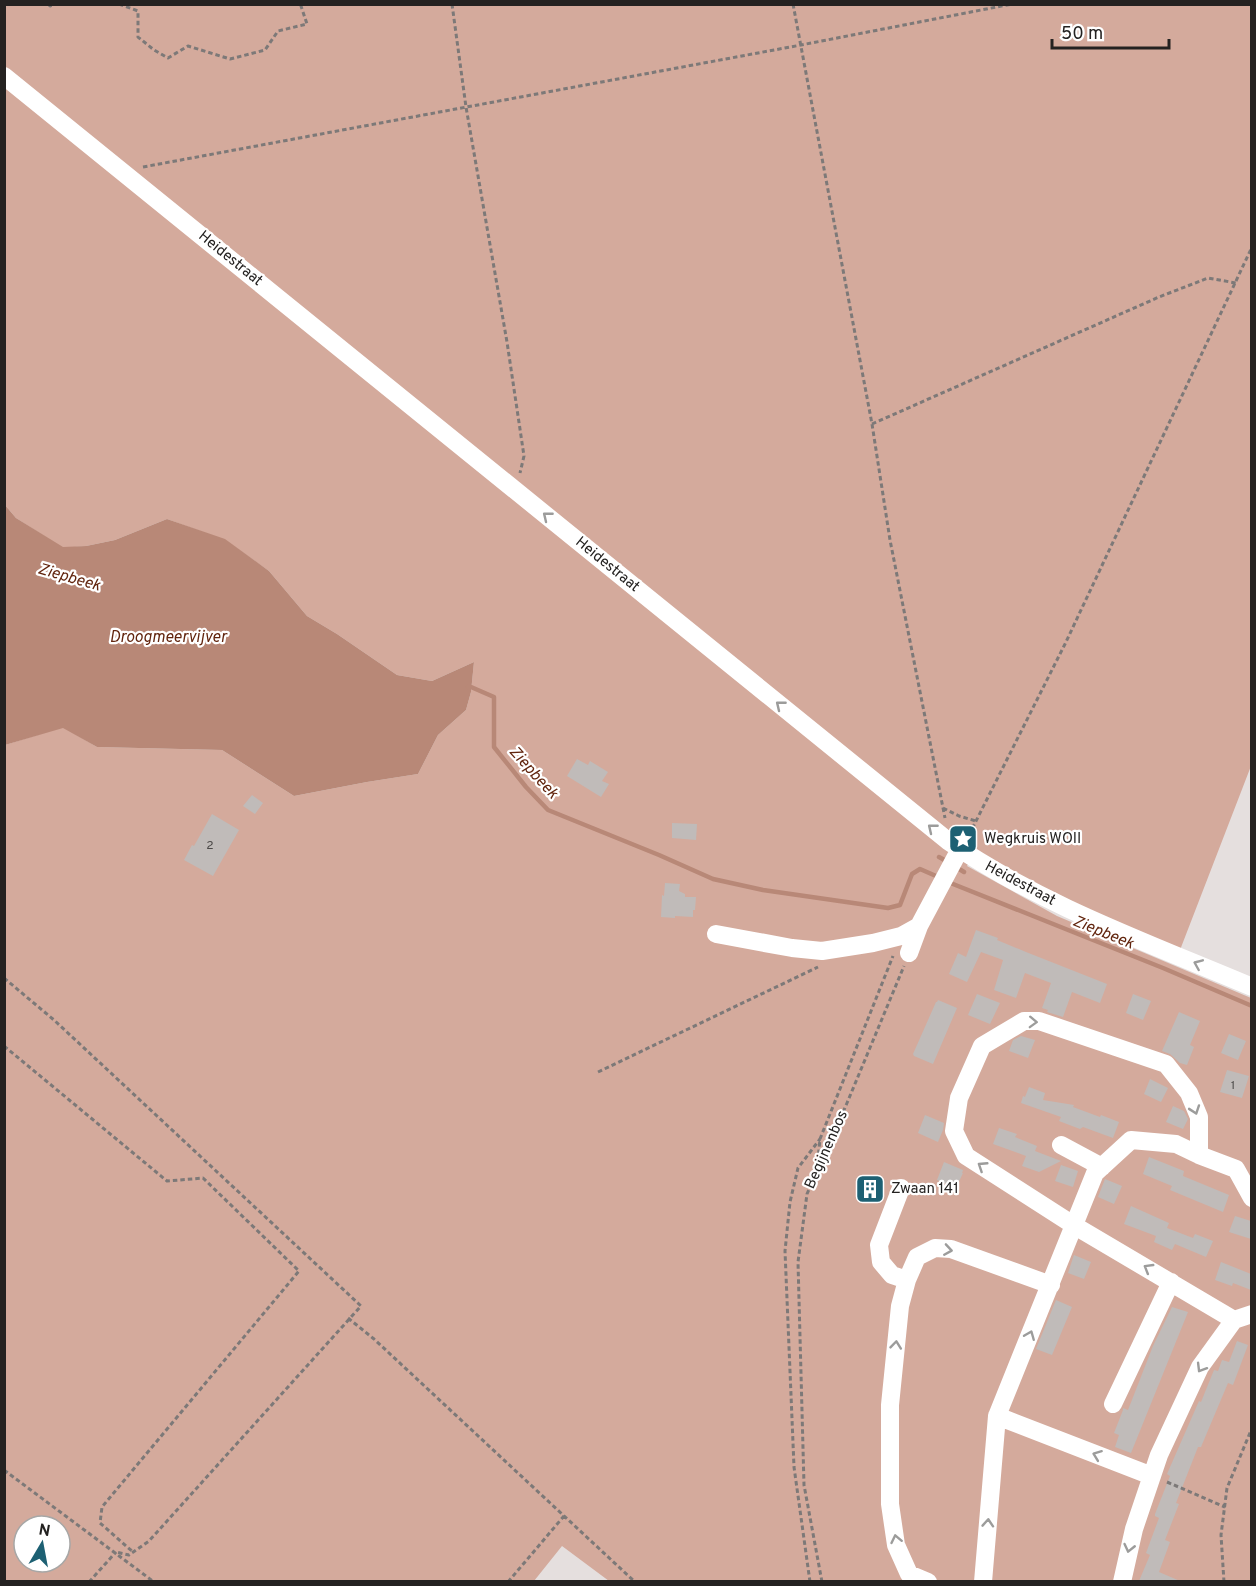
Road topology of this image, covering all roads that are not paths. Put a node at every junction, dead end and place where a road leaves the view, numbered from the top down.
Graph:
1 (4, 76) edge
2 (960, 849) junction
3 (716, 934) dead end
4 (1251, 987) edge
5 (1061, 1145) dead end
6 (1199, 1155) junction
7 (1102, 1167) junction
8 (901, 1188) dead end
9 (1251, 1198) edge
10 (1075, 1226) junction
11 (907, 1280) junction
12 (1171, 1282) junction
13 (1051, 1285) junction
14 (1243, 1317) edge
15 (1113, 1404) dead end
16 (997, 1416) junction
17 (1152, 1476) junction
18 (928, 1581) edge
19 (983, 1581) edge
20 (1122, 1581) edge

2 -> 1 street, Heidestraat
2 - 3 street
4 -> 2 street, Heidestraat
5 - 7 street
6 - 7 street
6 - 9 street
10 -> 6 street
7 - 10 street
8 - 11 street
12 -> 10 street
10 - 13 street
11 -> 13 street
18 -> 11 street
12 - 14 street
12 - 15 street
16 -> 13 street
14 -> 17 street
17 -> 16 street
19 -> 16 street
17 -> 20 street

